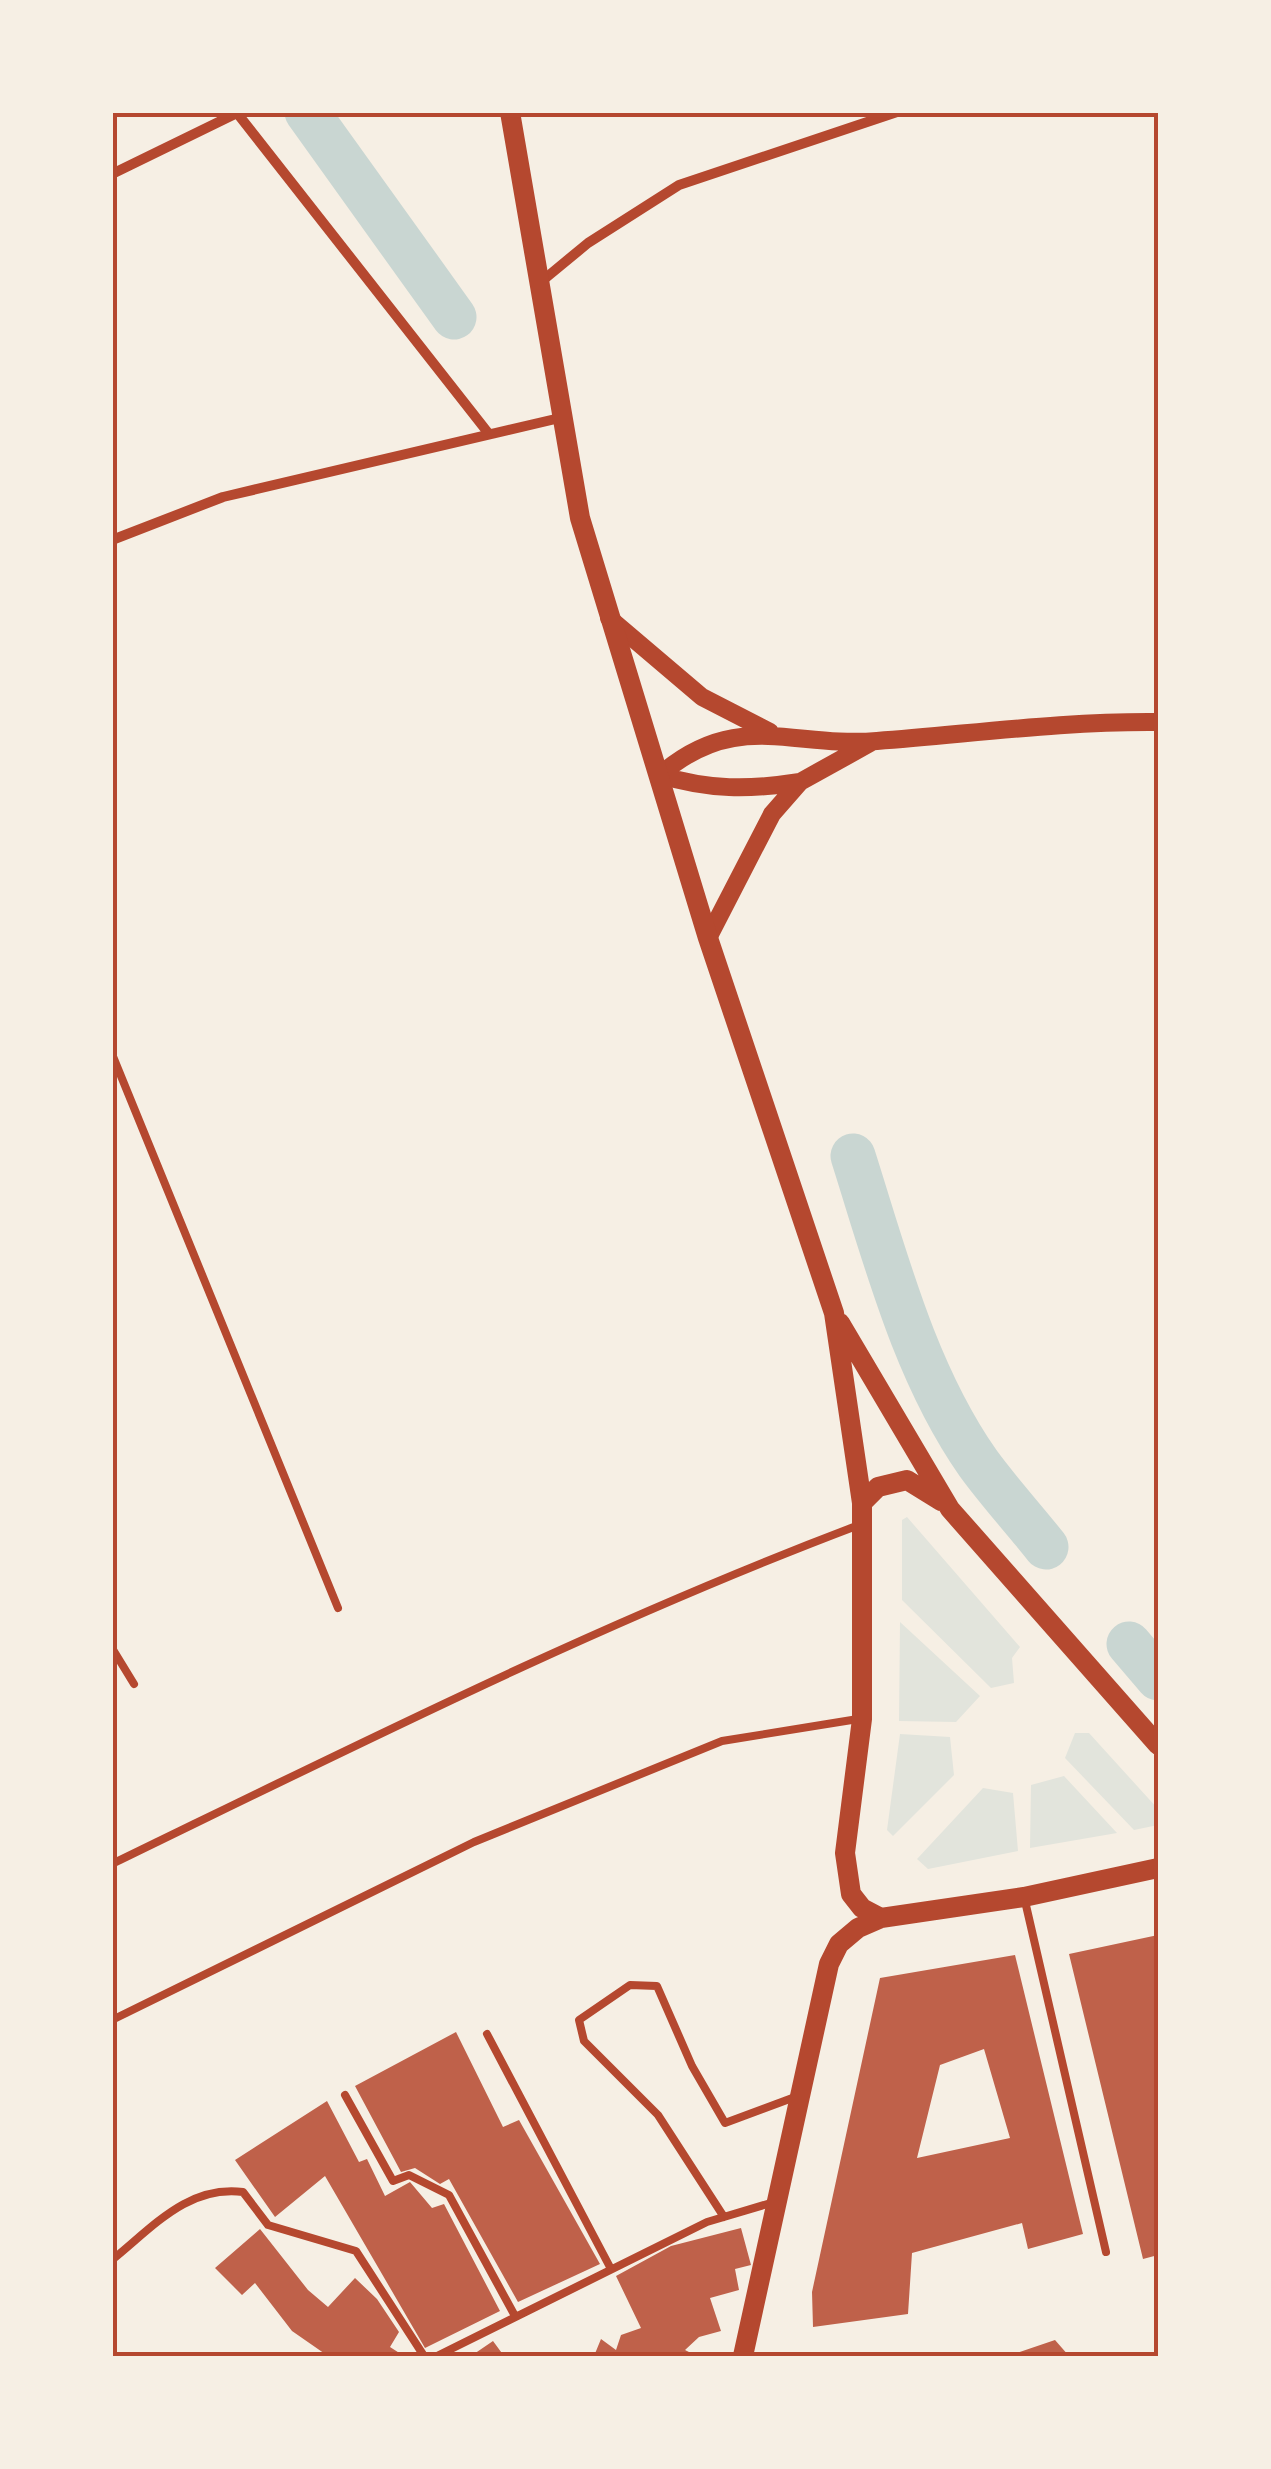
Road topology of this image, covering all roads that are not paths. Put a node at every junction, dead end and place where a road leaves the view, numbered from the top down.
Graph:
1 (510, 112) edge
2 (897, 112) edge
3 (112, 174) edge
4 (542, 281) junction
5 (564, 417) junction
6 (489, 434) junction
7 (112, 540) edge
8 (609, 618) junction
9 (1158, 722) edge
10 (770, 732) junction
11 (872, 742) junction
12 (660, 775) junction
13 (800, 782) junction
14 (708, 938) junction
15 (112, 1054) edge
16 (834, 1313) junction
17 (950, 1508) junction
18 (862, 1514) junction
19 (338, 1608) dead end
20 (112, 1648) edge
21 (134, 1684) dead end
22 (862, 1719) junction
23 (1158, 1745) edge
24 (112, 1864) edge
25 (1156, 1870) edge
26 (1024, 1897) junction
27 (881, 1918) junction
28 (112, 2020) edge
29 (487, 2034) dead end
30 (804, 2094) junction
31 (345, 2095) dead end
32 (778, 2201) junction
33 (724, 2216) junction
34 (1106, 2252) dead end
35 (112, 2260) edge
36 (611, 2268) junction
37 (516, 2316) junction
38 (424, 2356) edge
39 (437, 2356) edge
40 (743, 2356) edge

1 - 4 main road
2 - 4 street
3 - 6 street
4 - 5 main road
5 - 6 street
5 - 8 main road
6 - 7 street
8 - 10 street
8 - 12 main road
9 - 11 street
10 - 11 street
10 - 12 street
11 - 13 street
12 - 13 street
12 - 14 main road
13 - 14 street
14 - 16 main road
15 - 19 lane
16 - 17 main road
16 - 18 main road
17 - 18 main road
17 - 23 main road
18 - 22 main road
18 - 24 lane
20 - 21 lane
22 - 27 main road
22 - 28 lane
25 - 26 main road
26 - 27 main road
26 - 34 lane
27 - 30 main road
29 - 36 lane
30 - 32 main road
30 - 33 lane
31 - 37 lane
32 - 33 lane
32 - 40 main road
33 - 36 lane
35 - 38 lane
36 - 37 lane
37 - 39 lane

